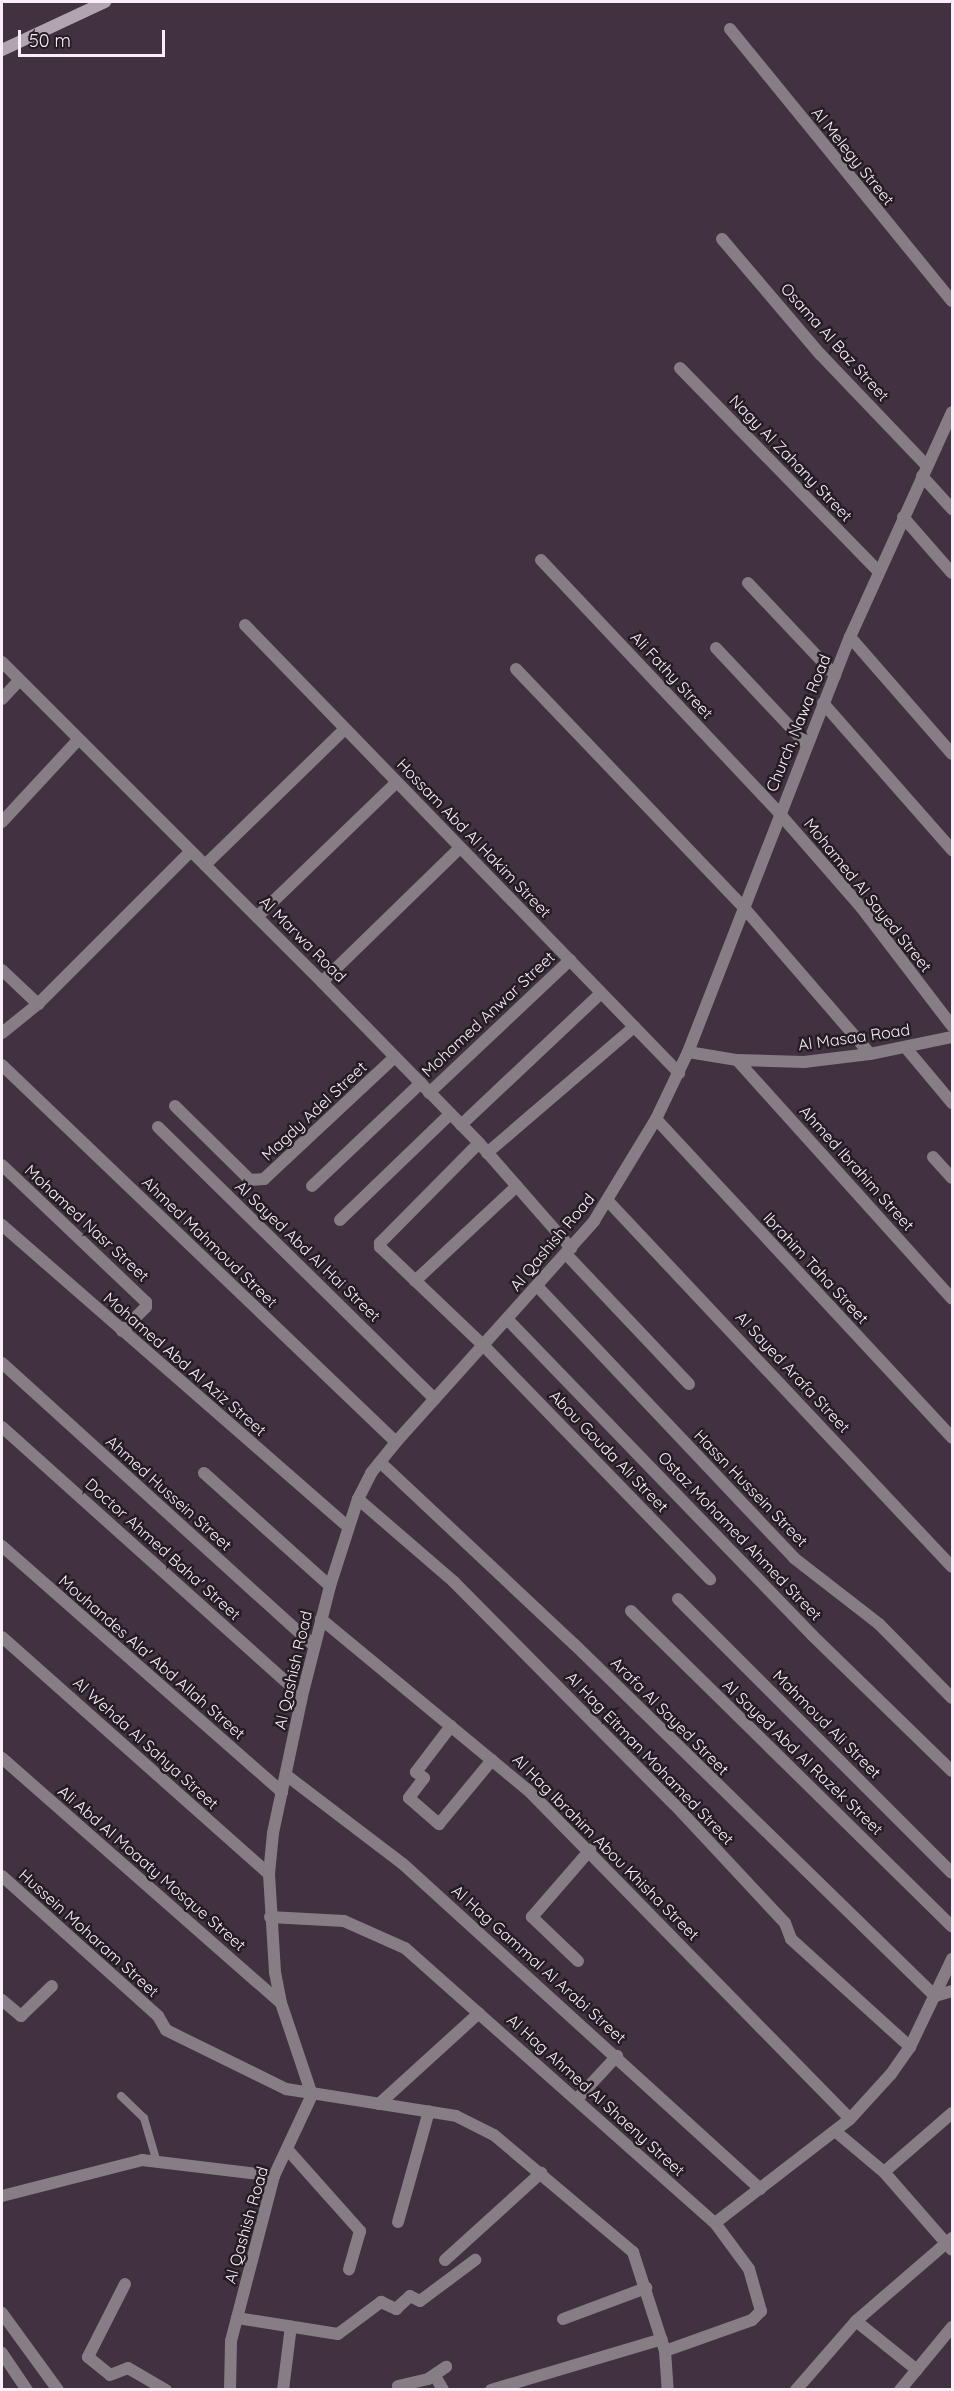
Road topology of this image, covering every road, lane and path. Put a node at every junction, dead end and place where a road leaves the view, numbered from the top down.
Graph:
1 (105, 2) edge
2 (730, 29) dead end
3 (3, 47) edge
4 (722, 239) dead end
5 (952, 301) edge
6 (680, 368) dead end
7 (952, 412) edge
8 (924, 470) junction
9 (952, 509) edge
10 (903, 517) junction
11 (541, 560) dead end
12 (878, 571) junction
13 (952, 573) edge
14 (748, 583) dead end
15 (245, 625) dead end
16 (850, 637) junction
17 (716, 648) dead end
18 (2, 662) edge
19 (516, 669) dead end
20 (835, 675) junction
21 (19, 681) junction
22 (2, 699) edge
23 (823, 703) junction
24 (345, 729) junction
25 (77, 741) junction
26 (807, 745) junction
27 (952, 754) edge
28 (397, 782) junction
29 (779, 813) junction
30 (2, 822) edge
31 (460, 848) junction
32 (952, 850) edge
33 (191, 851) junction
34 (205, 865) junction
35 (745, 909) junction
36 (257, 917) junction
37 (570, 960) junction
38 (2, 970) edge
39 (322, 982) junction
40 (601, 993) junction
41 (38, 1004) junction
42 (952, 1026) edge
43 (634, 1027) junction
44 (2, 1033) edge
45 (952, 1037) edge
46 (906, 1048) junction
47 (688, 1052) junction
48 (870, 1054) junction
49 (395, 1058) junction
50 (737, 1060) junction
51 (2, 1065) edge
52 (679, 1073) junction
53 (425, 1088) junction
54 (952, 1103) edge
55 (175, 1106) dead end
56 (450, 1114) junction
57 (656, 1119) junction
58 (461, 1125) junction
59 (158, 1127) dead end
60 (483, 1148) junction
61 (933, 1157) dead end
62 (2, 1165) edge
63 (952, 1178) edge
64 (312, 1186) dead end
65 (517, 1186) junction
66 (608, 1201) junction
67 (340, 1220) dead end
68 (2, 1225) edge
69 (568, 1251) junction
70 (415, 1281) junction
71 (537, 1287) junction
72 (952, 1299) edge
73 (508, 1320) junction
74 (122, 1331) junction
75 (484, 1346) junction
76 (2, 1364) edge
77 (689, 1384) dead end
78 (435, 1399) junction
79 (2, 1427) edge
80 (952, 1438) edge
81 (396, 1442) junction
82 (380, 1462) junction
83 (204, 1473) dead end
84 (358, 1499) junction
85 (348, 1527) junction
86 (2, 1546) edge
87 (952, 1567) edge
88 (710, 1578) dead end
89 (330, 1586) junction
90 (678, 1599) dead end
91 (631, 1611) dead end
92 (321, 1619) junction
93 (2, 1637) edge
94 (314, 1646) junction
95 (302, 1696) junction
96 (952, 1698) edge
97 (451, 1726) junction
98 (2, 1758) edge
99 (492, 1760) junction
100 (952, 1771) edge
101 (286, 1775) junction
102 (282, 1792) junction
103 (590, 1850) junction
104 (952, 1873) edge
105 (269, 1874) junction
106 (2, 1876) edge
107 (270, 1917) junction
108 (952, 1926) edge
109 (952, 1959) edge
110 (578, 1961) dead end
111 (52, 1986) dead end
112 (952, 1991) edge
113 (935, 1996) junction
114 (2, 2000) edge
115 (281, 2003) junction
116 (480, 2013) junction
117 (910, 2048) junction
118 (617, 2056) junction
119 (312, 2095) junction
120 (122, 2096) dead end
121 (577, 2099) junction
122 (379, 2104) junction
123 (429, 2111) junction
124 (952, 2113) edge
125 (850, 2119) junction
126 (835, 2130) junction
127 (286, 2149) junction
128 (156, 2160) junction
129 (884, 2172) junction
130 (541, 2173) junction
131 (274, 2176) junction
132 (760, 2189) junction
133 (2, 2196) edge
134 (398, 2222) dead end
135 (715, 2223) junction
136 (950, 2243) edge
137 (445, 2260) dead end
138 (475, 2260) dead end
139 (349, 2270) dead end
140 (125, 2284) dead end
141 (646, 2288) junction
142 (237, 2318) junction
143 (563, 2319) dead end
144 (856, 2320) junction
145 (4, 2322) edge
146 (291, 2326) junction
147 (952, 2327) edge
148 (663, 2345) junction
149 (2, 2354) edge
150 (446, 2367) dead end
151 (917, 2370) junction
152 (435, 2376) junction
153 (398, 2386) dead end
154 (27, 2390) edge
155 (58, 2390) edge
156 (165, 2390) edge
157 (230, 2390) edge
158 (283, 2390) edge
159 (443, 2390) edge
160 (491, 2390) edge
161 (668, 2390) edge
162 (796, 2390) edge
163 (900, 2390) edge

1 - 3 street
2 - 5 street, Al Melegy Street
4 - 8 street, Osama Al Baz Street
6 - 12 street, Nagy Al Zahany Street
7 - 8 street, Church, Nawa Road
8 - 9 street, Osama Al Baz Street
8 - 10 street, Church, Nawa Road
10 - 12 street, Church, Nawa Road
10 - 13 street
11 - 29 street, Ali Fathy Street
12 - 16 street, Church, Nawa Road
14 - 20 street
15 - 24 street, Hossam Abd Al Hakim Street
16 - 20 street, Church, Nawa Road
16 - 27 street
17 - 26 street
18 - 21 street, Al Marwa Road
19 - 35 street
20 - 23 street, Church, Nawa Road
21 - 22 street
21 - 25 street, Al Marwa Road
23 - 26 street, Church, Nawa Road
23 - 32 street
24 - 28 street, Hossam Abd Al Hakim Street
24 - 34 street
25 - 30 street
25 - 33 street, Al Marwa Road
26 - 29 street, Church, Nawa Road
28 - 31 street, Hossam Abd Al Hakim Street
28 - 36 street
29 - 35 street, Church, Nawa Road
29 - 42 street, Mohamed Al Sayed Street
31 - 37 street, Hossam Abd Al Hakim Street
31 - 39 street
33 - 34 street, Al Marwa Road
33 - 41 street
34 - 36 street, Al Marwa Road
35 - 47 street, Church, Nawa Road
35 - 48 street
36 - 39 street, Al Marwa Road
37 - 40 street, Hossam Abd Al Hakim Street
37 - 53 street, Mohamed Anwar Street
38 - 41 street
39 - 49 street, Al Marwa Road
40 - 43 street, Hossam Abd Al Hakim Street
40 - 58 street
41 - 44 street
43 - 52 street, Hossam Abd Al Hakim Street
43 - 60 street
45 - 46 street, Al Masaa Road
46 - 48 street, Al Masaa Road
46 - 54 street
47 - 50 street, Al Masaa Road
47 - 52 street, Al Qashish Road
48 - 50 street, Al Masaa Road
49 - 53 street, Al Marwa Road
49 - 55 street, Magdy Adel Street
50 - 72 street, Ahmed Ibrahim Street
51 - 81 street, Ahmed Mahmoud Street
52 - 57 street, Al Qashish Road
53 - 56 street, Al Marwa Road
53 - 64 street, Mohamed Anwar Street
56 - 58 street, Al Marwa Road
56 - 67 street
57 - 66 street, Al Qashish Road
57 - 80 street, Ibrahim Taha Street
58 - 60 street, Al Marwa Road
59 - 78 street, Al Sayed Abd Al Hai Street
60 - 65 street, Al Marwa Road
60 - 70 street, Abou Gouda Ali Street
61 - 63 street
62 - 74 street, Mohamed Nasr Street
65 - 69 street, Al Marwa Road
65 - 70 street
66 - 69 street, Al Qashish Road
66 - 87 street, Al Sayed Arafa Street
68 - 74 street, Mohamed Abd Al Aziz Street
69 - 71 street, Al Qashish Road
69 - 77 street, Al Marwa Road
70 - 75 street, Abou Gouda Ali Street
71 - 73 street, Al Qashish Road
71 - 96 street, Hassn Hussein Street
73 - 75 street, Al Qashish Road
73 - 100 street, Ostaz Mohamed Ahmed Street
74 - 85 street, Mohamed Abd Al Aziz Street
75 - 78 street, Al Qashish Road
75 - 88 street, Abou Gouda Ali Street
76 - 94 street, Ahmed Hussein Street
78 - 81 street, Al Qashish Road
79 - 95 street, Doctor Ahmed Baha' Street
81 - 82 street, Al Qashish Road
82 - 84 street, Al Qashish Road
82 - 113 street, Arafa Al Sayed Street
83 - 89 street
84 - 85 street, Al Qashish Road
84 - 117 street, Al Hag Eitman Mohamed Street
85 - 89 street, Al Qashish Road
86 - 102 street, Mouhandes Ala' Abd Allah Street
89 - 92 street, Al Qashish Road
90 - 104 street, Mahmoud Ali Street
91 - 108 street, Al Sayed Abd Al Razek Street
92 - 94 street, Al Qashish Road
92 - 97 street, Al Hag Ibrahim Abou Khisha Street
93 - 105 street, Al Wehda Al Sahya Street
94 - 95 street, Al Qashish Road
95 - 101 street, Al Qashish Road
97 - 99 street, Al Hag Ibrahim Abou Khisha Street
97 - 99 street
98 - 115 street, Ali Abd Al Moaaty Mosque Street
99 - 103 street, Al Hag Ibrahim Abou Khisha Street
101 - 102 street, Al Qashish Road
101 - 118 street, Al Hag Gammal Al Arabi Street
102 - 105 street, Al Qashish Road
103 - 110 street
103 - 125 street, Al Hag Ibrahim Abou Khisha Street
105 - 107 street, Al Qashish Road
106 - 119 street, Hussein Moharam Street
107 - 115 street, Al Qashish Road
107 - 116 street, Al Hag Ahmed Al Shaeny Street
109 - 113 street
111 - 114 street
112 - 113 street
113 - 117 street
115 - 119 street, Al Qashish Road
116 - 121 street, Al Hag Ahmed Al Shaeny Street
116 - 122 street
117 - 125 street
118 - 121 street
118 - 132 street, Al Hag Gammal Al Arabi Street
119 - 122 street, Hussein Moharam Street
119 - 127 street, Al Qashish Road
120 - 128 lane
121 - 135 street, Al Hag Ahmed Al Shaeny Street
122 - 123 street, Hussein Moharam Street
123 - 130 street, Hussein Moharam Street
123 - 134 street
124 - 129 street
125 - 126 street
126 - 129 street
126 - 132 street
127 - 131 street, Al Qashish Road
127 - 139 street
128 - 131 street
128 - 133 street
129 - 136 street
130 - 137 street
130 - 141 street, Hussein Moharam Street
131 - 142 street, Al Qashish Road
132 - 135 street
135 - 148 street, Al Hag Ahmed Al Shaeny Street
136 - 144 street
138 - 146 street
140 - 156 street
141 - 143 street
141 - 148 street, Hussein Moharam Street
142 - 146 street
142 - 157 street, Al Qashish Road
144 - 151 street
144 - 162 street
145 - 155 street
146 - 158 street
147 - 151 street
148 - 160 street
148 - 161 street, Hussein Moharam Street
149 - 154 street
150 - 152 street
151 - 163 street
152 - 153 street
152 - 159 street

